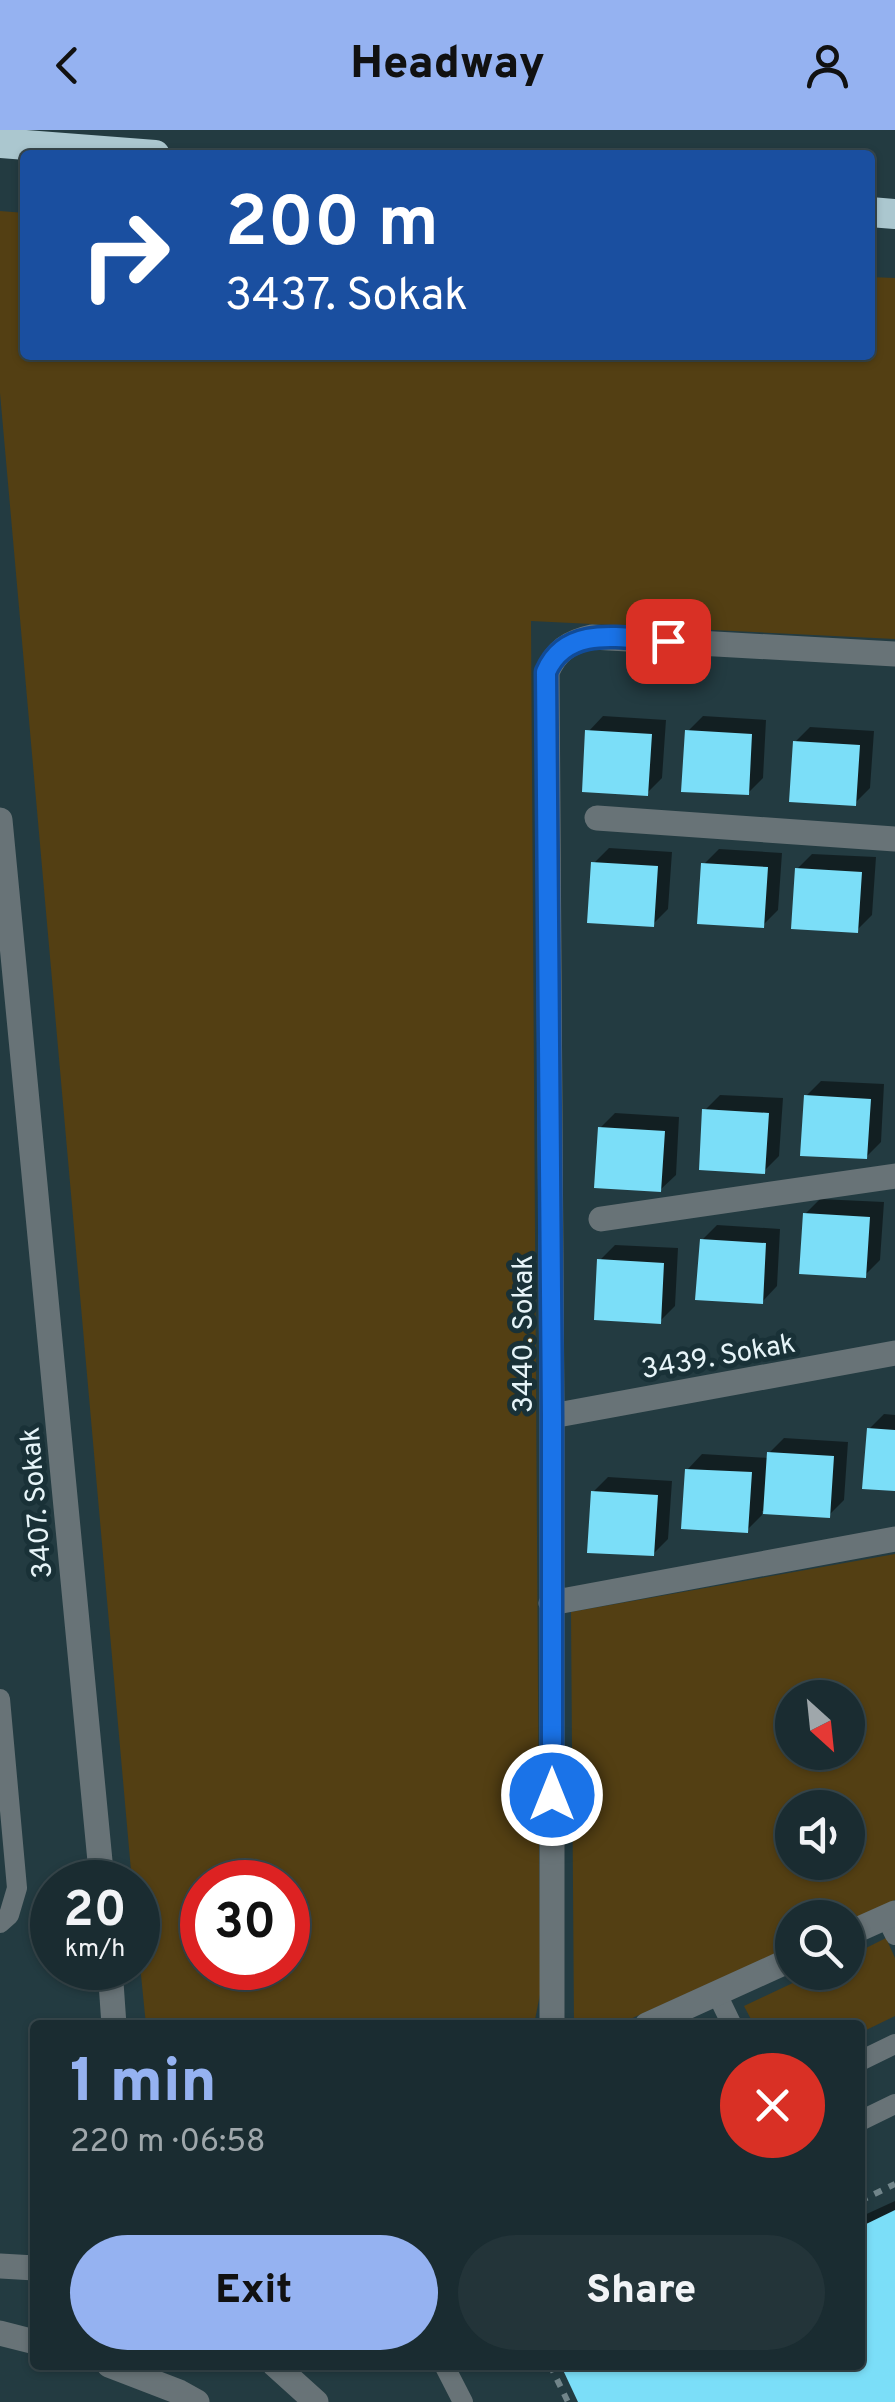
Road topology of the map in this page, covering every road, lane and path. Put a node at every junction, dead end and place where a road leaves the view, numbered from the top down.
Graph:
1 (0, 143) edge
2 (90, 150) edge
3 (895, 654) edge
4 (597, 818) dead end
5 (0, 820) edge
6 (895, 839) edge
7 (895, 1176) edge
8 (601, 1219) dead end
9 (895, 1353) edge
10 (552, 1416) junction
11 (895, 1540) edge
12 (552, 1603) junction
13 (0, 1699) edge
14 (100, 1860) edge
15 (892, 1921) edge
16 (0, 1922) edge
17 (865, 1929) edge
18 (775, 1967) edge
19 (112, 1990) edge
20 (717, 1994) junction
21 (114, 2020) edge
22 (552, 2020) edge
23 (658, 2020) edge
24 (730, 2020) edge
25 (895, 2044) edge
26 (865, 2059) edge
27 (895, 2104) edge
28 (865, 2119) edge
29 (895, 2184) edge
30 (865, 2199) edge
31 (0, 2266) edge
32 (30, 2268) edge
33 (0, 2333) edge
34 (30, 2341) edge
35 (122, 2370) edge
36 (281, 2370) edge
37 (447, 2370) edge
38 (552, 2370) edge
39 (197, 2402) edge
40 (316, 2402) edge
41 (464, 2402) edge
42 (568, 2402) edge

1 - 2 highway
3 - 10 street, 3440. Sokak
4 - 6 street
5 - 14 street, 3407. Sokak
7 - 8 street
9 - 10 street, 3439. Sokak
10 - 12 street, 3440. Sokak
11 - 12 street
12 - 22 street, 3440. Sokak
13 - 16 lane
15 - 17 street
18 - 20 street
19 - 21 street
20 - 23 street
20 - 24 lane
25 - 26 lane
27 - 28 lane
29 - 30 path
31 - 32 street
33 - 34 street
35 - 39 street
36 - 40 street
37 - 41 lane
38 - 42 path

